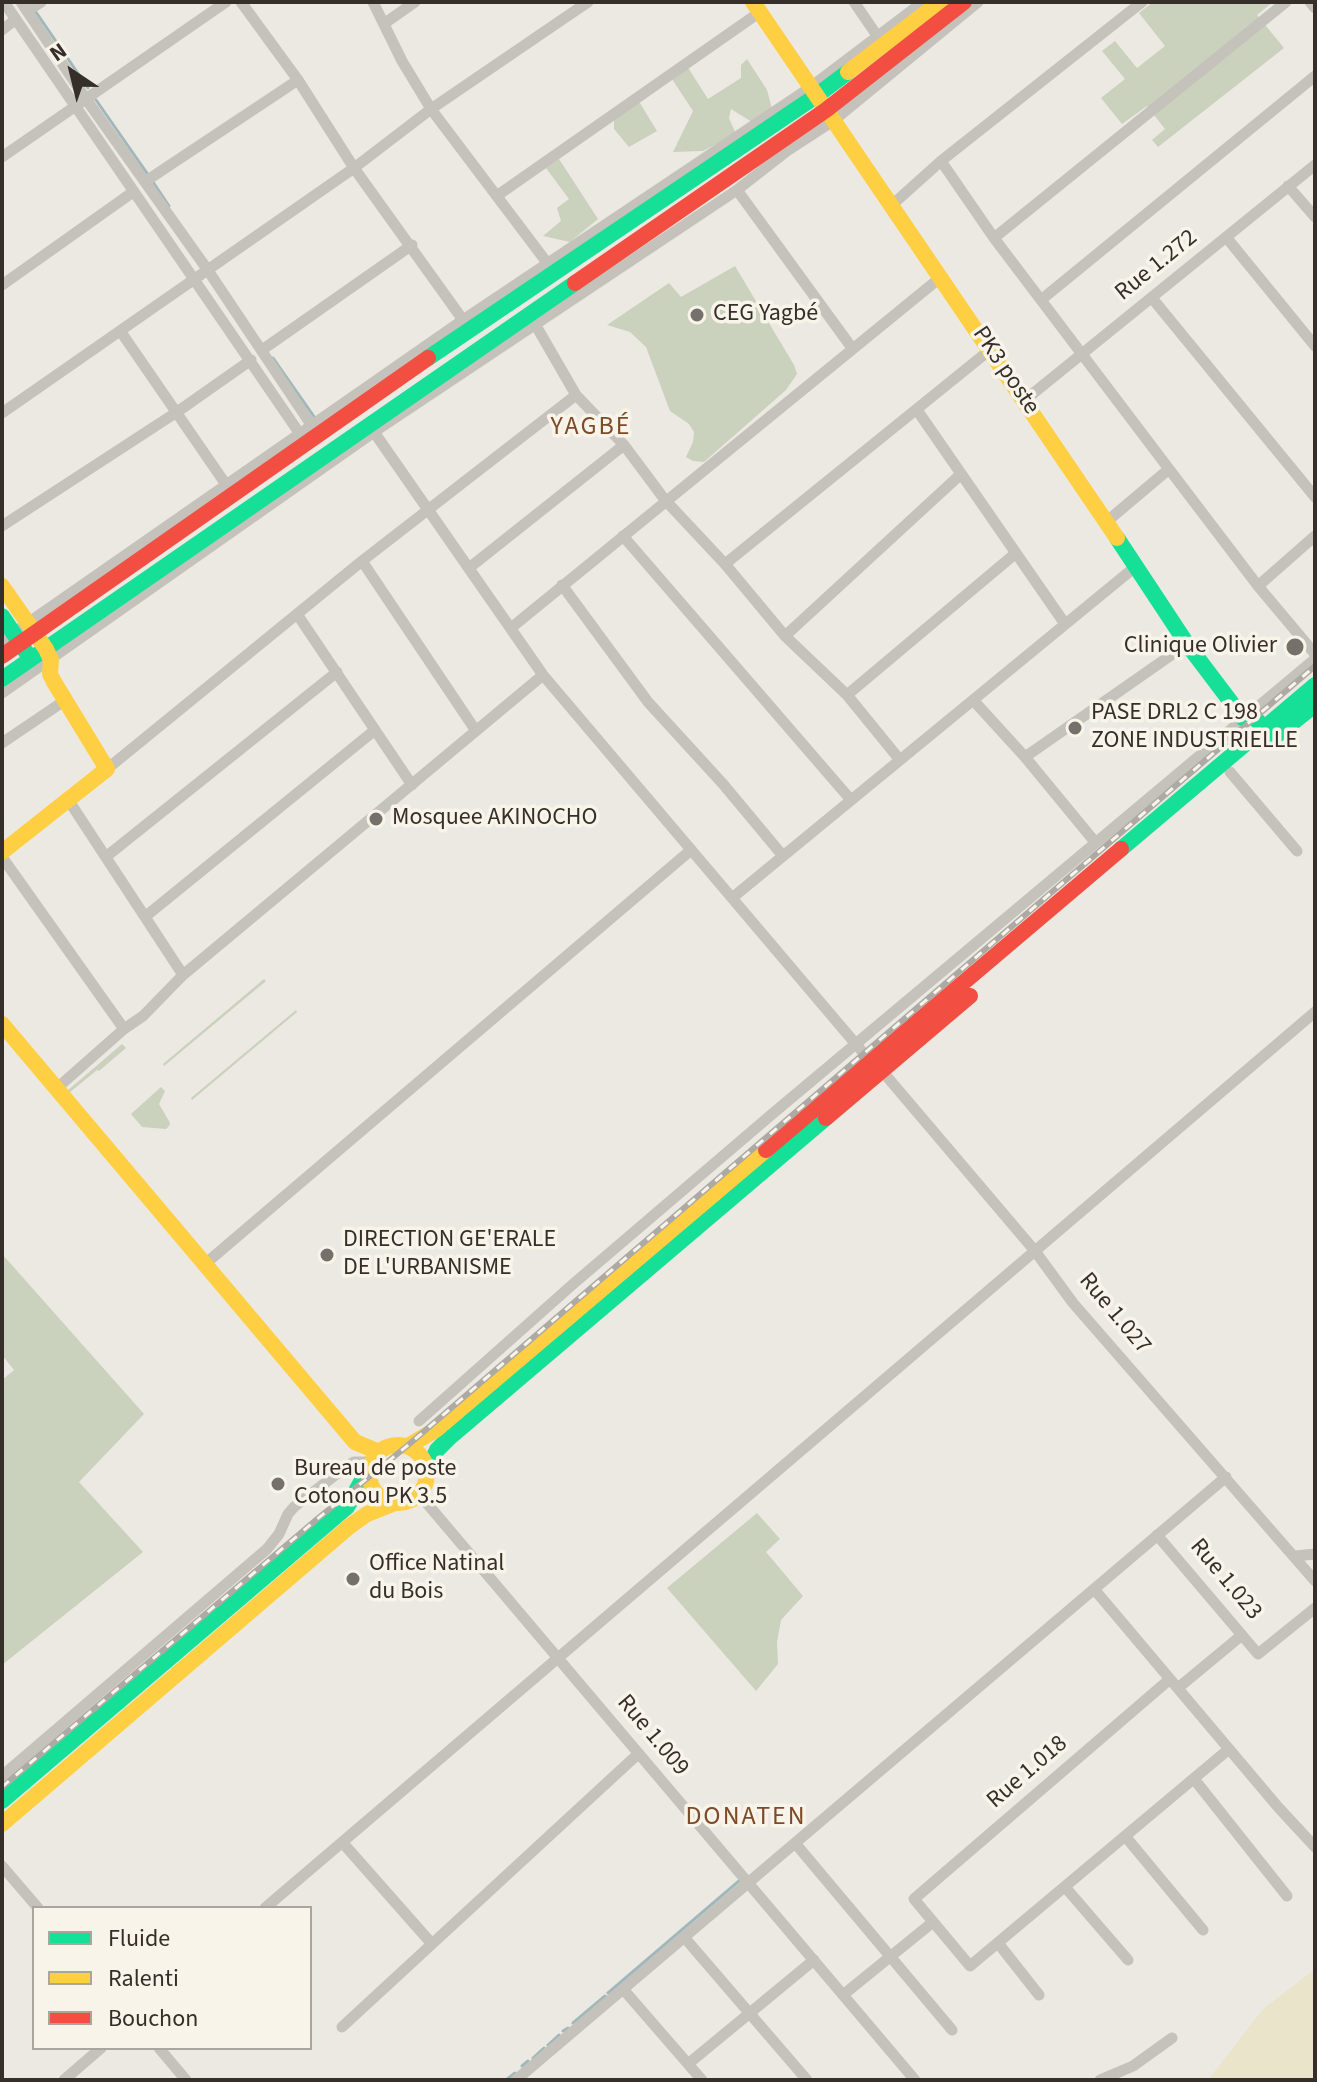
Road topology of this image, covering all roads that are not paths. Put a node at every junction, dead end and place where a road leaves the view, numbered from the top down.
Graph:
1 (4, 2) edge
2 (41, 2) edge
3 (226, 2) edge
4 (241, 2) edge
5 (373, 2) edge
6 (415, 2) edge
7 (588, 2) edge
8 (854, 2) edge
9 (923, 2) edge
10 (940, 2) edge
11 (964, 2) edge
12 (978, 2) edge
13 (1142, 2) edge
14 (1286, 2) edge
15 (1310, 2) edge
16 (24, 7) edge
17 (756, 7) edge
18 (1315, 8) edge
19 (15, 20) junction
20 (385, 23) junction
21 (2, 30) edge
22 (878, 37) junction
23 (1315, 76) edge
24 (298, 80) junction
25 (86, 99) junction
26 (821, 104) junction
27 (75, 105) junction
28 (431, 109) junction
29 (2, 157) edge
30 (941, 161) junction
31 (1315, 165) edge
32 (354, 168) junction
33 (146, 181) junction
34 (1288, 186) junction
35 (737, 190) junction
36 (133, 192) junction
37 (498, 195) junction
38 (892, 205) junction
39 (1315, 217) edge
40 (1226, 237) junction
41 (994, 238) junction
42 (412, 245) junction
43 (548, 264) junction
44 (207, 269) junction
45 (941, 277) junction
46 (195, 278) junction
47 (2, 285) edge
48 (1152, 298) junction
49 (1041, 300) junction
50 (463, 320) junction
51 (535, 324) junction
52 (121, 332) junction
53 (1315, 346) edge
54 (852, 348) junction
55 (991, 349) junction
56 (262, 350) junction
57 (1083, 354) junction
58 (251, 360) junction
59 (576, 395) junction
60 (1025, 400) junction
61 (4, 407) edge
62 (917, 410) junction
63 (177, 412) junction
64 (312, 426) junction
65 (374, 432) junction
66 (300, 434) junction
67 (624, 445) junction
68 (1169, 469) junction
69 (961, 474) junction
70 (227, 486) junction
71 (1315, 497) edge
72 (665, 500) junction
73 (428, 509) junction
74 (1105, 523) junction
75 (2, 526) edge
76 (623, 536) junction
77 (1315, 536) edge
78 (1016, 553) junction
79 (362, 561) junction
80 (725, 564) junction
81 (1135, 567) junction
82 (469, 568) junction
83 (562, 585) junction
84 (2, 586) edge
85 (1258, 586) junction
86 (297, 614) junction
87 (2, 616) edge
88 (1065, 624) junction
89 (511, 628) junction
90 (20, 635) edge
91 (785, 636) junction
92 (1187, 644) junction
93 (2, 656) edge
94 (1315, 657) edge
95 (43, 662) junction
96 (337, 672) junction
97 (543, 675) junction
98 (2, 679) edge
99 (1315, 685) edge
100 (2, 693) edge
101 (847, 695) junction
102 (973, 700) junction
103 (64, 701) junction
104 (1315, 706) edge
105 (1243, 718) junction
106 (1264, 728) junction
107 (375, 730) junction
108 (476, 731) junction
109 (2, 743) edge
110 (1025, 757) junction
111 (900, 760) junction
112 (107, 769) junction
113 (1230, 772) junction
114 (412, 785) junction
115 (851, 800) junction
116 (69, 801) junction
117 (1095, 842) junction
118 (691, 850) junction
119 (1297, 851) dead end
120 (2, 854) edge
121 (107, 856) junction
122 (783, 856) junction
123 (732, 898) junction
124 (146, 916) junction
125 (183, 975) junction
126 (1315, 1012) edge
127 (2, 1024) edge
128 (124, 1029) junction
129 (856, 1045) junction
130 (877, 1067) junction
131 (56, 1089) junction
132 (1035, 1251) junction
133 (205, 1264) junction
134 (419, 1421) dead end
135 (408, 1446) junction
136 (373, 1461) junction
137 (427, 1471) junction
138 (1226, 1477) junction
139 (419, 1494) junction
140 (395, 1503) junction
141 (1157, 1535) junction
142 (1315, 1554) edge
143 (1295, 1556) junction
144 (1315, 1581) edge
145 (1094, 1589) junction
146 (1315, 1608) edge
147 (1242, 1635) junction
148 (558, 1658) junction
149 (1174, 1684) junction
150 (1229, 1749) junction
151 (638, 1754) junction
152 (2, 1776) edge
153 (1194, 1779) junction
154 (2, 1801) edge
155 (2, 1824) edge
156 (1125, 1836) junction
157 (342, 1842) junction
158 (795, 1843) junction
159 (1315, 1847) edge
160 (2, 1866) edge
161 (748, 1883) junction
162 (1065, 1887) junction
163 (1287, 1896) dead end
164 (36, 1906) edge
165 (267, 1906) edge
166 (933, 1922) junction
167 (1203, 1930) dead end
168 (684, 1937) junction
169 (998, 1943) junction
170 (432, 1944) junction
171 (890, 1955) junction
172 (814, 1960) junction
173 (1128, 1960) dead end
174 (623, 1989) junction
175 (843, 1995) junction
176 (1039, 1995) dead end
177 (750, 2013) junction
178 (342, 2027) dead end
179 (952, 2030) dead end
180 (1172, 2038) dead end
181 (99, 2050) edge
182 (161, 2050) edge
183 (688, 2064) junction
184 (64, 2080) edge
185 (186, 2080) edge
186 (516, 2080) edge
187 (702, 2080) edge
188 (807, 2080) edge
189 (915, 2080) edge
190 (1100, 2080) edge

1 - 19 street
2 - 16 street
3 - 25 street
4 - 24 street
5 - 20 street
6 - 20 street
7 - 28 street
8 - 22 street
9 - 22 street
10 - 26 main road
11 - 26 main road
12 - 26 street
13 - 30 street
14 - 41 street
15 - 18 street
16 - 25 street
17 - 26 main road, PK3 poste
17 - 37 street
19 - 21 street
19 - 27 street
20 - 28 street
22 - 26 street
23 - 49 street
24 - 32 street
24 - 33 street
25 - 27 street
25 - 33 street
26 - 35 street
26 - 38 main road, PK3 poste
26 - 43 street
26 - 90 main road
26 - 95 main road
27 - 29 street
27 - 36 street
28 - 32 street
28 - 37 street
30 - 38 street
30 - 41 street
31 - 34 street, Rue 1.272
32 - 42 street
32 - 44 street
33 - 44 street
34 - 39 street
34 - 40 street, Rue 1.272
35 - 51 street
35 - 54 street
36 - 46 street
36 - 47 street
37 - 43 street
38 - 45 main road, PK3 poste
40 - 48 street, Rue 1.272
40 - 53 street
41 - 49 street
42 - 50 street
42 - 56 street
43 - 50 street
44 - 46 street
44 - 56 street
45 - 54 street
45 - 55 main road, PK3 poste
46 - 52 street
46 - 58 street
48 - 57 street, Rue 1.272
48 - 71 street
49 - 57 street
50 - 64 street
51 - 59 street
51 - 65 street
52 - 61 street
52 - 63 street
54 - 72 street
55 - 60 main road, PK3 poste
55 - 62 street
56 - 64 street
57 - 60 street, Rue 1.272
57 - 68 street
58 - 63 street
58 - 66 street
59 - 67 street
59 - 73 street
60 - 74 main road, PK3 poste
62 - 69 street
62 - 80 street
63 - 70 street
63 - 75 street
64 - 66 street
65 - 73 street, Rue 1.027
65 - 95 street
66 - 70 street
67 - 72 street
67 - 82 street
68 - 74 street
68 - 85 street
69 - 78 street
69 - 91 street
70 - 90 street
72 - 76 street
72 - 80 street
73 - 79 street
73 - 82 street, Rue 1.027
74 - 81 main road, PK3 poste
76 - 83 street
76 - 115 street
77 - 85 street
78 - 88 street
78 - 101 street
79 - 86 street
79 - 108 street
80 - 91 street
81 - 88 street
81 - 92 main road, PK3 poste
82 - 89 street, Rue 1.027
83 - 89 street
83 - 122 street
84 - 90 main road
85 - 94 street
86 - 96 street
86 - 112 street
87 - 90 main road
88 - 102 street
89 - 97 street, Rue 1.027
90 - 93 main road
90 - 95 main road
91 - 101 street
92 - 105 main road, PK3 poste
92 - 110 street
94 - 105 street
95 - 98 main road
95 - 100 street
95 - 103 main road
96 - 107 street
96 - 121 street
97 - 108 street
97 - 118 street, Rue 1.027
99 - 106 main road
101 - 111 street
102 - 110 street
102 - 111 street
103 - 109 street
103 - 112 main road
104 - 113 main road
105 - 106 main road, PK3 poste
105 - 117 street
106 - 130 main road
107 - 114 street
107 - 124 street
108 - 114 street
110 - 117 street
111 - 115 street
112 - 116 main road
113 - 119 street
113 - 130 main road
114 - 125 street
115 - 122 street
116 - 120 main road
116 - 121 street
117 - 129 street
118 - 123 street, Rue 1.027
118 - 133 street
120 - 128 street
121 - 124 street
122 - 123 street
123 - 129 street, Rue 1.027
124 - 125 street
125 - 128 street
126 - 132 street
127 - 131 main road
128 - 131 street
129 - 130 street, Rue 1.027
129 - 134 street
130 - 132 street, Rue 1.027
130 - 135 main road
130 - 137 main road
131 - 133 main road
132 - 138 street, Rue 1.027
132 - 148 street
133 - 136 main road
135 - 136 main road
135 - 137 main road
136 - 140 main road
136 - 152 street
136 - 154 main road
137 - 139 main road
138 - 141 street
138 - 143 street, Rue 1.027
139 - 140 main road
139 - 148 street, Rue 1.009
140 - 155 main road
141 - 145 street
141 - 147 street, Rue 1.023
142 - 143 street
143 - 144 street, Rue 1.027
145 - 149 street
145 - 158 street
146 - 147 street, Rue 1.023
147 - 149 street, Rue 1.018
148 - 151 street, Rue 1.009
148 - 157 street
149 - 150 street
149 - 166 street, Rue 1.018
150 - 153 street
150 - 159 street
151 - 161 street, Rue 1.009
151 - 170 street
153 - 156 street
153 - 163 street
156 - 162 street
156 - 167 street
157 - 165 street
157 - 170 street
158 - 161 street
158 - 171 street
160 - 164 street
161 - 168 street
161 - 172 street, Rue 1.009
162 - 169 street
162 - 173 street
166 - 169 street
166 - 171 street
168 - 174 street
168 - 177 street
169 - 176 street
170 - 178 street
171 - 175 street
171 - 179 street
172 - 175 street, Rue 1.009
172 - 177 street
174 - 183 street
174 - 186 street
175 - 189 street, Rue 1.009
177 - 183 street
177 - 188 street
180 - 190 street
181 - 184 street
182 - 185 street
183 - 187 street

